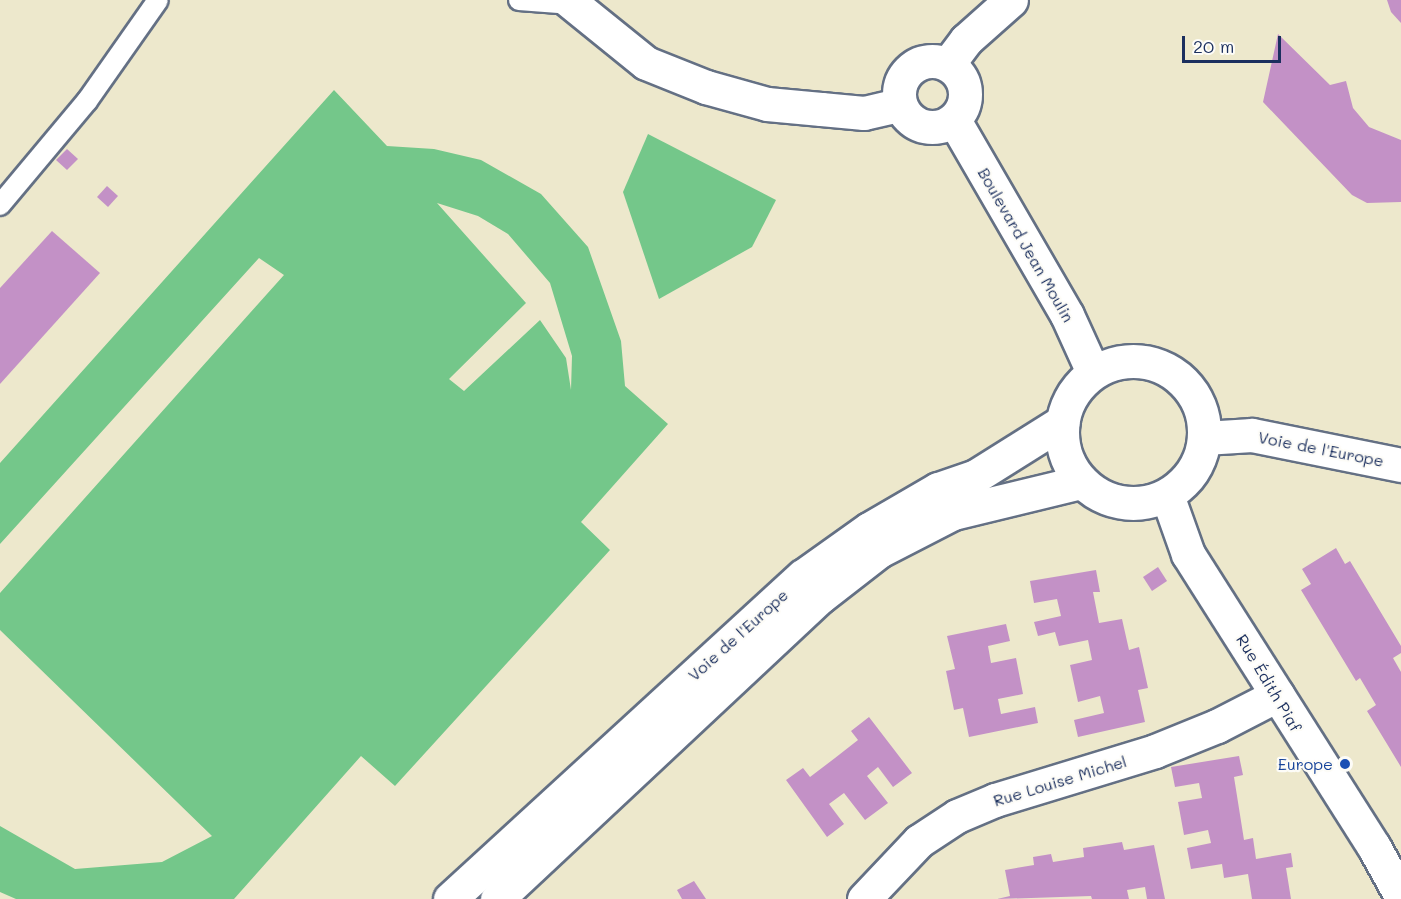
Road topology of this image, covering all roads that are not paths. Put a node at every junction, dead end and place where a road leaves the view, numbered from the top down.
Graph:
1 (158, 0) edge
2 (519, 0) edge
3 (1011, 0) edge
4 (570, 2) edge
5 (948, 64) junction
6 (900, 105) junction
7 (954, 120) junction
8 (0, 205) edge
9 (1094, 372) junction
10 (1062, 422) junction
11 (1204, 438) junction
12 (1401, 465) edge
13 (1081, 482) junction
14 (1167, 495) junction
15 (1277, 695) junction
16 (1401, 896) edge
17 (450, 899) edge
18 (498, 899) edge
19 (864, 899) edge

1 - 8 lane
2 - 4 lane
3 - 5 main road
4 - 6 main road
5 - 6 main road
5 - 7 main road
6 - 7 main road
7 - 9 main road, Boulevard Jean Moulin
9 - 10 main road
9 - 11 main road
10 - 13 main road
10 - 17 main road, Voie de l'Europe
11 - 12 main road, Voie de l'Europe
11 - 14 main road
13 - 14 main road
13 - 18 main road, Voie de l'Europe
14 - 15 main road, Rue Édith Piaf
15 - 16 main road, Rue Édith Piaf
15 - 19 main road, Rue Louise Michel

